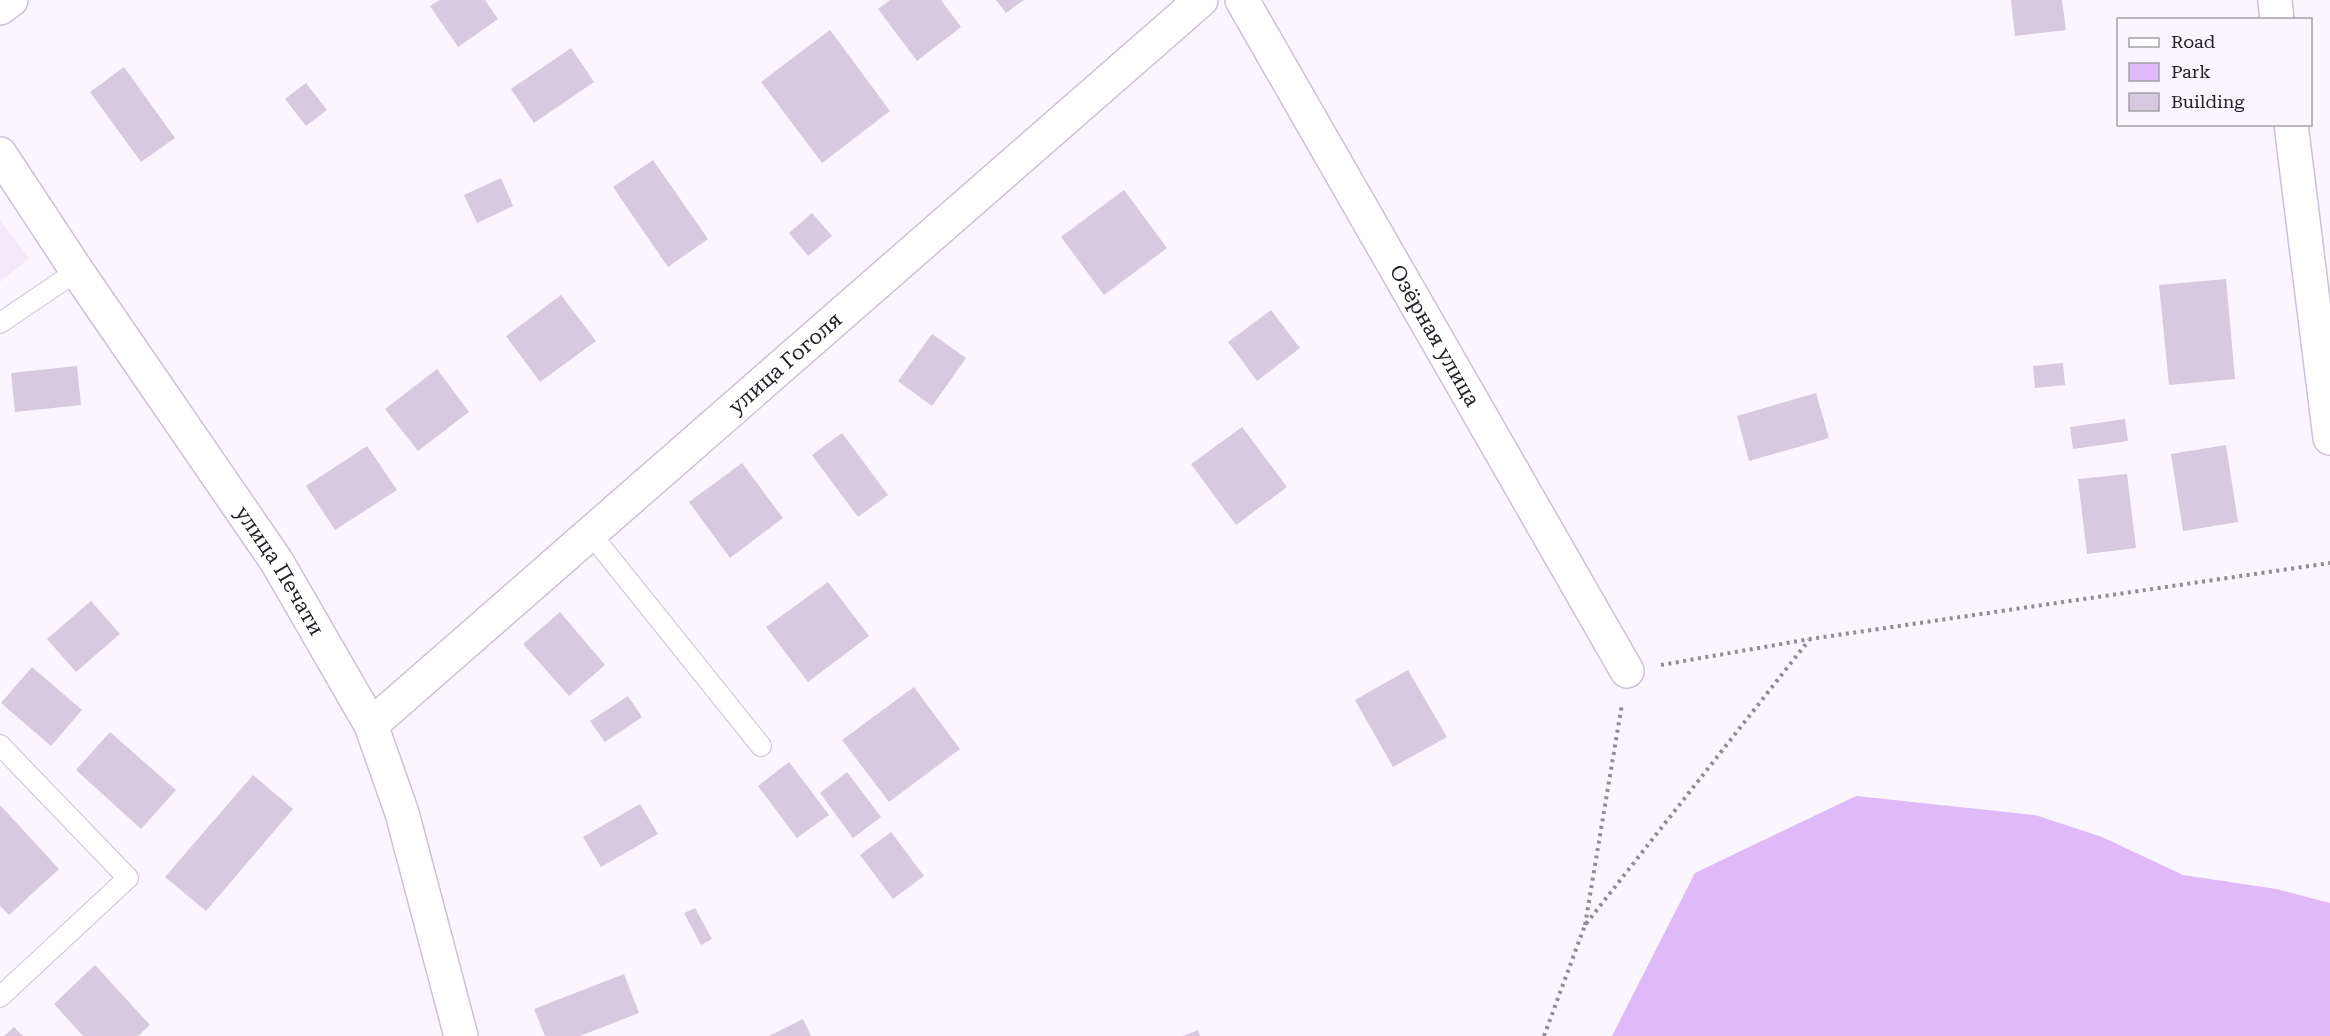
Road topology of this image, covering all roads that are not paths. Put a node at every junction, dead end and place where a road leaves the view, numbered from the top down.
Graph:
1 (11, 0) edge
2 (1200, 0) edge
3 (1242, 0) edge
4 (2275, 0) edge
5 (0, 8) edge
6 (2277, 18) edge
7 (2291, 126) edge
8 (0, 154) edge
9 (77, 271) junction
10 (0, 323) edge
11 (2330, 438) edge
12 (590, 533) junction
13 (1627, 671) road end
14 (371, 725) junction
15 (0, 745) edge
16 (761, 746) dead end
17 (0, 997) edge
18 (461, 1036) edge

1 - 5 street
2 - 12 street, улица Гоголя
3 - 13 street, Озёрная улица
4 - 6 street
7 - 11 street
8 - 9 street, улица Печати
9 - 10 lane
9 - 14 street, улица Печати
12 - 14 street, улица Гоголя
12 - 16 lane
14 - 18 street, улица Печати
15 - 17 lane

